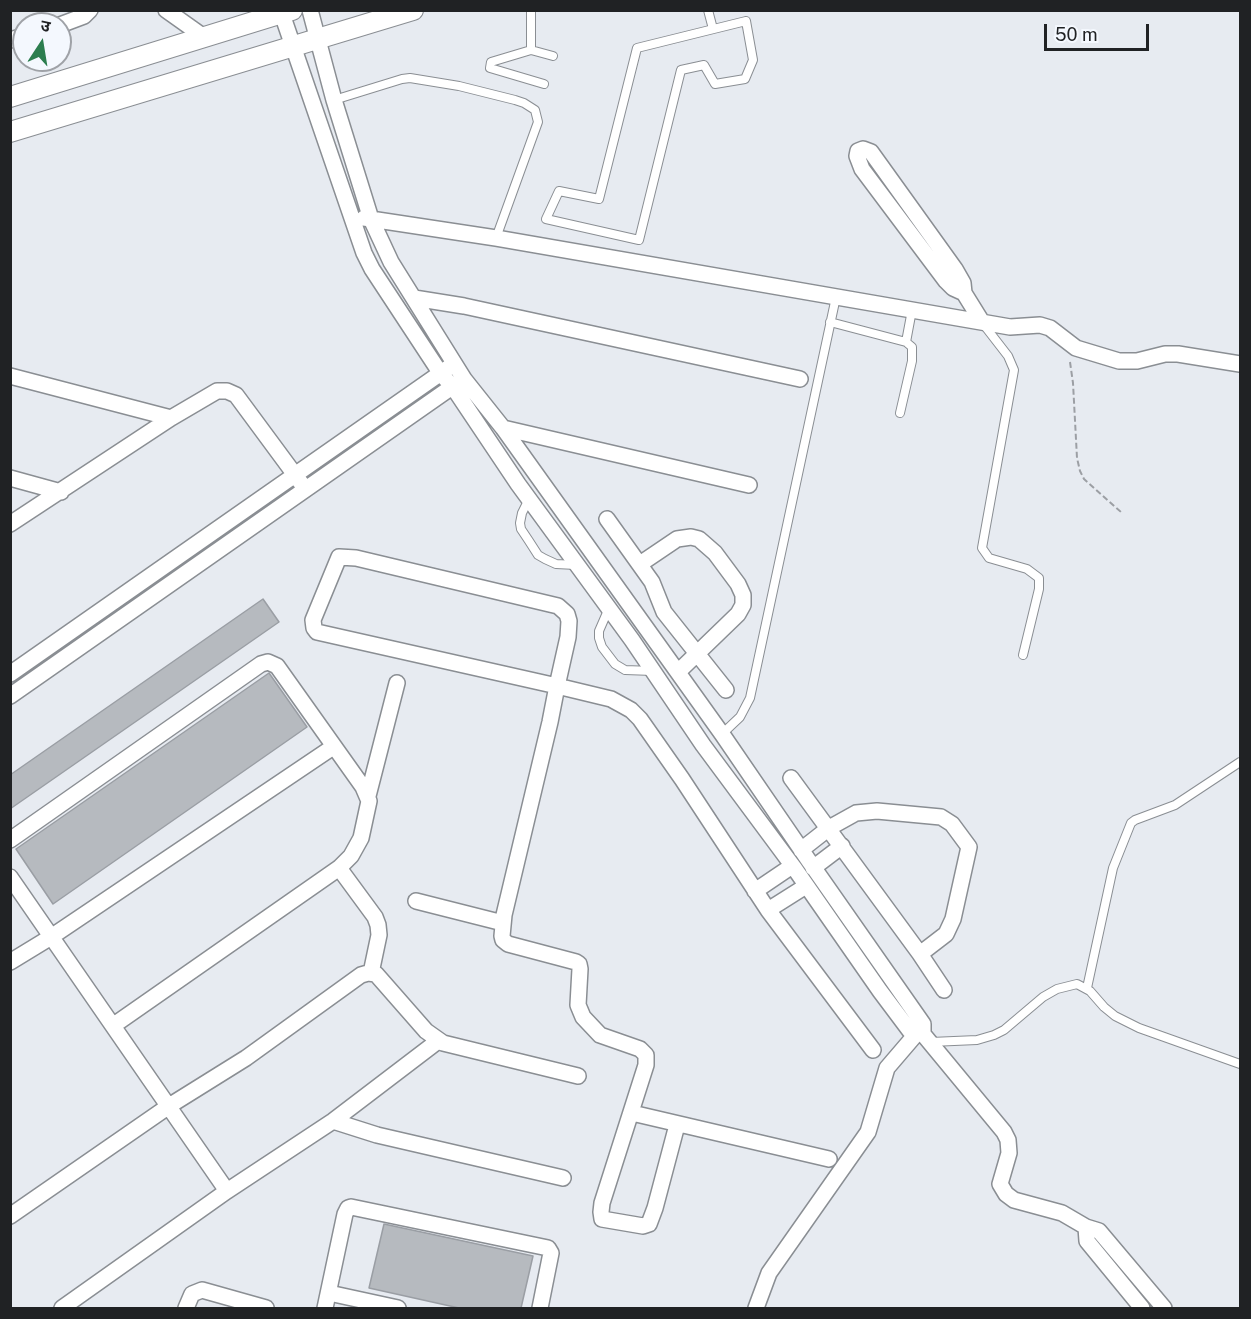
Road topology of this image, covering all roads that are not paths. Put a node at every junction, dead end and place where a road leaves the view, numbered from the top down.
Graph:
1 (90, 10) edge
2 (166, 10) edge
3 (310, 10) edge
4 (412, 10) edge
5 (531, 10) edge
6 (708, 10) edge
7 (287, 12) edge
8 (72, 20) edge
9 (713, 29) junction
10 (204, 38) junction
11 (317, 41) junction
12 (293, 48) junction
13 (531, 50) junction
14 (553, 56) dead end
15 (544, 84) dead end
16 (10, 97) edge
17 (334, 100) junction
18 (10, 132) edge
19 (351, 215) junction
20 (371, 219) junction
21 (496, 238) junction
22 (964, 293) junction
23 (836, 297) junction
24 (414, 298) junction
25 (912, 310) junction
26 (830, 322) junction
27 (982, 322) junction
28 (906, 342) junction
29 (454, 364) junction
30 (1240, 364) edge
31 (441, 374) junction
32 (10, 376) edge
33 (801, 379) dead end
34 (458, 383) junction
35 (900, 413) dead end
36 (171, 418) junction
37 (503, 428) junction
38 (295, 476) junction
39 (10, 478) edge
40 (749, 485) dead end
41 (306, 489) junction
42 (61, 492) junction
43 (530, 499) junction
44 (607, 519) dead end
45 (10, 524) edge
46 (640, 564) junction
47 (577, 565) junction
48 (609, 608) junction
49 (698, 654) junction
50 (1023, 655) dead end
51 (653, 671) junction
52 (678, 672) junction
53 (10, 674) edge
54 (397, 683) dead end
55 (557, 686) junction
56 (726, 690) dead end
57 (10, 696) edge
58 (722, 734) junction
59 (703, 745) junction
60 (333, 747) junction
61 (1240, 762) edge
62 (791, 778) dead end
63 (368, 796) junction
64 (829, 828) junction
65 (10, 840) edge
66 (842, 846) junction
67 (801, 850) junction
68 (792, 866) junction
69 (339, 868) junction
70 (813, 868) junction
71 (10, 877) edge
72 (806, 886) junction
73 (755, 891) junction
74 (416, 901) dead end
75 (768, 910) junction
76 (503, 923) junction
77 (51, 937) junction
78 (920, 954) junction
79 (10, 962) edge
80 (371, 973) junction
81 (1087, 988) junction
82 (944, 990) dead end
83 (114, 1025) junction
84 (923, 1037) junction
85 (438, 1041) junction
86 (873, 1050) dead end
87 (1240, 1064) edge
88 (578, 1076) dead end
89 (169, 1106) junction
90 (632, 1113) junction
91 (333, 1121) junction
92 (677, 1125) junction
93 (829, 1159) dead end
94 (563, 1178) dead end
95 (227, 1191) junction
96 (10, 1216) edge
97 (1086, 1227) junction
98 (329, 1293) junction
99 (62, 1308) edge
100 (186, 1308) edge
101 (266, 1308) edge
102 (325, 1308) edge
103 (398, 1308) edge
104 (540, 1308) edge
105 (756, 1308) edge
106 (1142, 1308) edge
107 (1164, 1308) edge

1 - 8 street
2 - 10 street
3 - 11 street
4 - 11 street
5 - 13 lane
6 - 9 lane
7 - 10 street
7 - 12 street
9 - 9 lane
10 - 16 street
11 - 12 street
11 - 17 street
12 - 18 street
12 - 19 street
13 - 14 lane
13 - 15 lane
17 - 20 street
17 - 21 lane
19 - 20 street
19 - 31 street
20 - 21 street
20 - 24 street
21 - 23 street
22 - 22 street
22 - 27 street
23 - 25 street
23 - 26 lane
24 - 29 street
24 - 33 street
25 - 27 street
25 - 28 lane
26 - 28 lane
26 - 58 lane
27 - 30 street
27 - 50 lane
28 - 35 lane
29 - 31 street
29 - 34 street
31 - 34 street
31 - 38 street
32 - 36 street
34 - 37 street
34 - 41 street
34 - 43 street
36 - 38 street
36 - 42 street
37 - 40 street
37 - 52 street
38 - 41 street
38 - 53 street
39 - 42 street
41 - 57 street
42 - 45 street
43 - 47 street
43 - 47 lane
44 - 46 street
46 - 49 street
46 - 49 street
47 - 48 street
48 - 51 street
48 - 51 lane
49 - 52 street
49 - 56 street
51 - 59 street
52 - 58 street
54 - 63 street
55 - 55 street
55 - 73 street
55 - 76 street
58 - 59 street
58 - 67 street
59 - 68 street
60 - 63 street
60 - 65 street
60 - 77 street
61 - 81 lane
62 - 64 street
63 - 69 street
64 - 66 street
64 - 67 street
64 - 78 street
66 - 70 street
66 - 78 street
67 - 70 street
68 - 72 street
68 - 73 street
69 - 80 street
69 - 83 street
70 - 84 street
71 - 77 street
72 - 75 street
72 - 84 street
73 - 75 street
74 - 76 street
75 - 86 street
76 - 90 street
77 - 79 street
77 - 83 street
78 - 82 street
80 - 85 street
80 - 89 street
81 - 84 lane
81 - 87 lane
83 - 89 street
84 - 97 street
84 - 105 street
85 - 88 street
85 - 91 street
89 - 95 street
89 - 96 street
90 - 92 street
90 - 92 street
91 - 94 street
91 - 95 street
92 - 93 street
95 - 99 street
97 - 106 street
97 - 107 street
98 - 102 street
98 - 103 street
98 - 104 street
100 - 101 street

